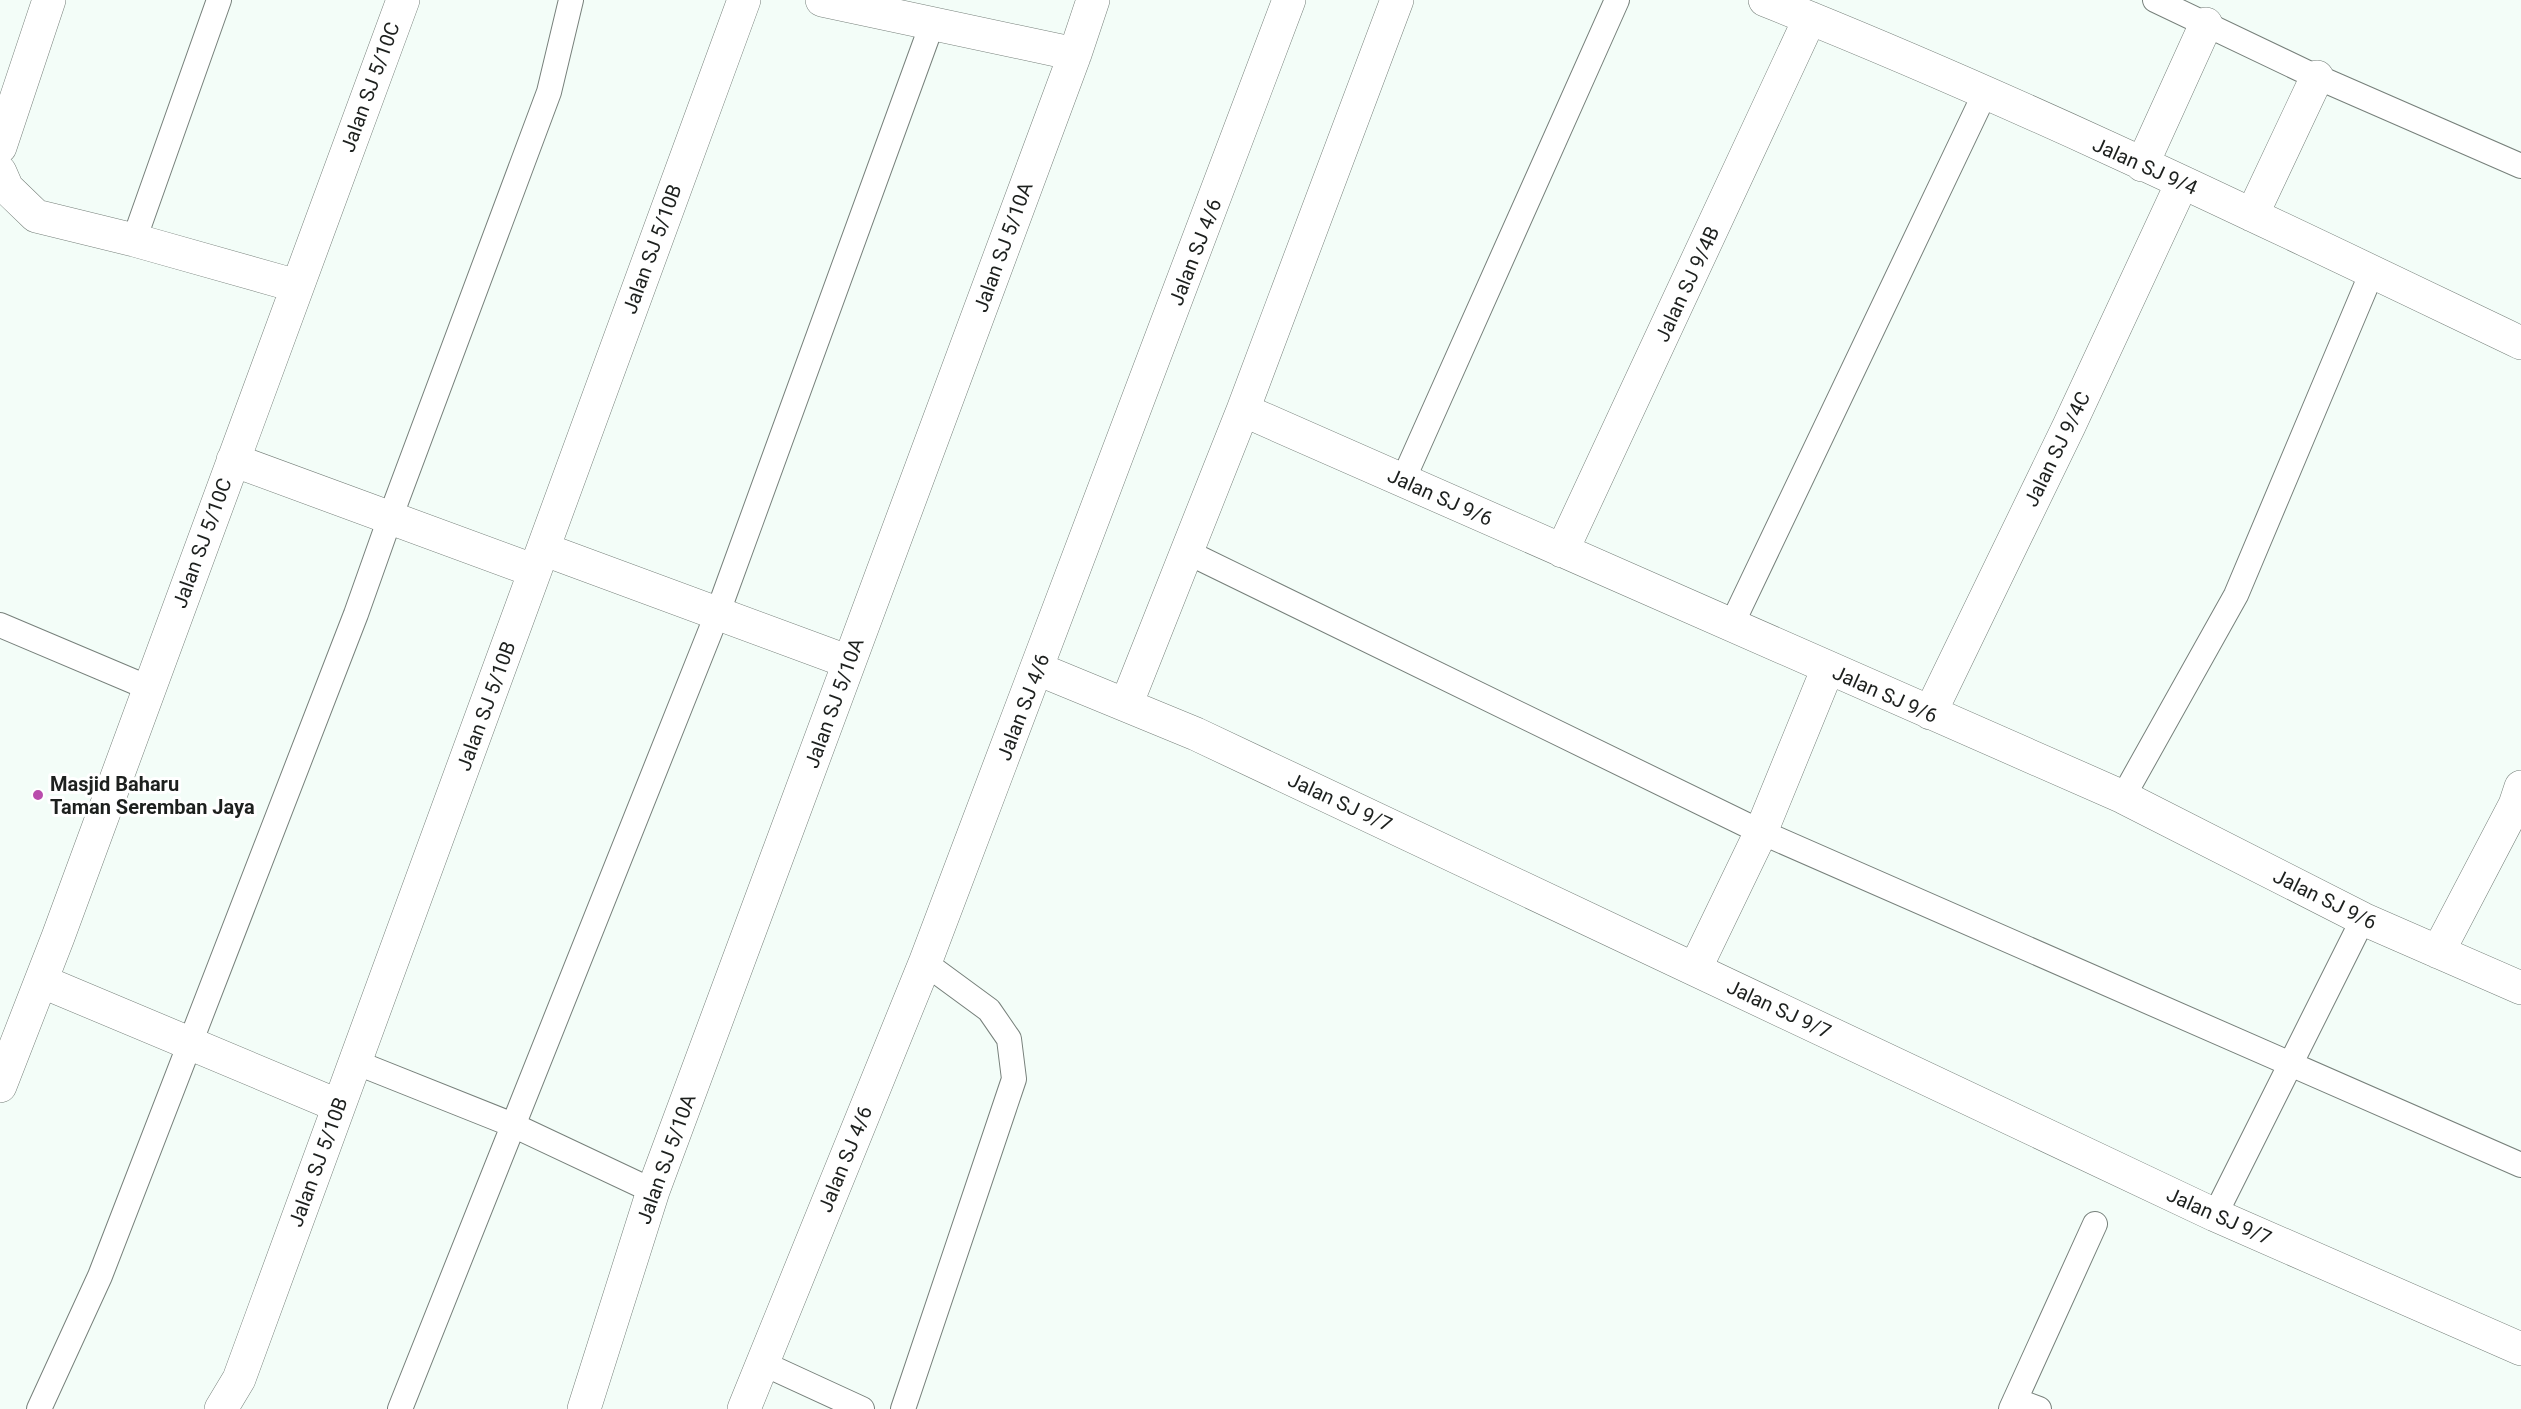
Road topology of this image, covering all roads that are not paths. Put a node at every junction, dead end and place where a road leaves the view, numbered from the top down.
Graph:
1 (50, 0) edge
2 (219, 0) edge
3 (403, 0) edge
4 (571, 0) edge
5 (744, 0) edge
6 (822, 0) edge
7 (1093, 0) edge
8 (1289, 0) edge
9 (1396, 0) edge
10 (1617, 0) edge
11 (1765, 0) edge
12 (2155, 0) edge
13 (1810, 18) junction
14 (932, 24) junction
15 (2206, 24) junction
16 (1075, 54) junction
17 (2317, 77) junction
18 (1984, 93) junction
19 (0, 147) edge
20 (2142, 165) junction
21 (2521, 166) edge
22 (0, 172) edge
23 (2182, 183) junction
24 (2252, 215) junction
25 (134, 240) junction
26 (2372, 272) junction
27 (297, 286) junction
28 (2521, 343) edge
29 (1243, 410) junction
30 (233, 460) junction
31 (1403, 480) junction
32 (390, 518) junction
33 (1562, 550) junction
34 (1187, 552) junction
35 (539, 560) junction
36 (718, 612) junction
37 (0, 625) edge
38 (1731, 626) junction
39 (849, 662) junction
40 (1828, 668) junction
41 (1038, 669) junction
42 (149, 688) junction
43 (1126, 705) junction
44 (1930, 713) junction
45 (2123, 797) junction
46 (2519, 800) edge
47 (1761, 832) junction
48 (2363, 919) junction
49 (2438, 952) junction
50 (925, 963) junction
51 (1695, 969) junction
52 (41, 981) junction
53 (2521, 988) edge
54 (188, 1042) junction
55 (355, 1062) junction
56 (2289, 1063) junction
57 (0, 1086) edge
58 (339, 1106) junction
59 (513, 1125) junction
60 (2521, 1165) edge
61 (653, 1191) junction
62 (2215, 1215) junction
63 (2095, 1224) dead end
64 (2521, 1349) edge
65 (762, 1363) junction
66 (2013, 1404) edge
67 (39, 1409) edge
68 (222, 1409) edge
69 (400, 1409) edge
70 (584, 1409) edge
71 (744, 1409) edge
72 (862, 1409) edge
73 (903, 1409) edge
74 (2039, 1409) edge

1 - 19 street
2 - 25 lane
3 - 27 street, Jalan SJ 5/10C
4 - 32 lane
5 - 35 street, Jalan SJ 5/10B
6 - 14 street
7 - 16 street, Jalan SJ 5/10A
8 - 41 street, Jalan SJ 4/6
9 - 29 street
10 - 31 lane
11 - 13 street, Jalan SJ 9/4
12 - 15 lane
13 - 18 street, Jalan SJ 9/4
13 - 33 street, Jalan SJ 9/4B
14 - 16 street
14 - 36 lane
15 - 17 lane
15 - 20 street
16 - 39 street, Jalan SJ 5/10A
17 - 21 lane
17 - 24 street
18 - 20 street, Jalan SJ 9/4
18 - 38 lane
20 - 23 street, Jalan SJ 9/4
22 - 25 street
23 - 24 street, Jalan SJ 9/4
23 - 44 street, Jalan SJ 9/4C
24 - 26 street, Jalan SJ 9/4
25 - 27 street
26 - 28 street, Jalan SJ 9/4
26 - 45 lane
27 - 30 street, Jalan SJ 5/10C
29 - 31 street, Jalan SJ 9/6
29 - 34 street
30 - 32 street
30 - 42 street, Jalan SJ 5/10C
31 - 33 street, Jalan SJ 9/6
32 - 35 street
32 - 54 lane
33 - 38 street, Jalan SJ 9/6
34 - 43 street
34 - 47 lane
35 - 36 street
35 - 55 street, Jalan SJ 5/10B
36 - 39 street
36 - 59 lane
37 - 42 lane
38 - 40 street, Jalan SJ 9/6
39 - 61 street, Jalan SJ 5/10A
40 - 44 street, Jalan SJ 9/6
40 - 47 street
41 - 43 street, Jalan SJ 9/7
41 - 50 street, Jalan SJ 4/6
42 - 52 street, Jalan SJ 5/10C
43 - 51 street, Jalan SJ 9/7
44 - 45 street, Jalan SJ 9/6
45 - 48 street, Jalan SJ 9/6
46 - 49 street
47 - 51 street
47 - 56 lane
48 - 49 street, Jalan SJ 9/6
48 - 56 lane
49 - 53 street, Jalan SJ 9/6
50 - 65 street, Jalan SJ 4/6
50 - 73 lane
51 - 62 street, Jalan SJ 9/7
52 - 54 street
52 - 57 street, Jalan SJ 5/10C
54 - 58 street
54 - 67 lane
55 - 58 street, Jalan SJ 5/10B
55 - 59 lane
56 - 60 lane
56 - 62 lane
58 - 68 street, Jalan SJ 5/10B
59 - 61 lane
59 - 69 lane
61 - 70 street, Jalan SJ 5/10A
62 - 64 street, Jalan SJ 9/7
63 - 66 lane
65 - 71 street, Jalan SJ 4/6
65 - 72 lane
66 - 74 lane

